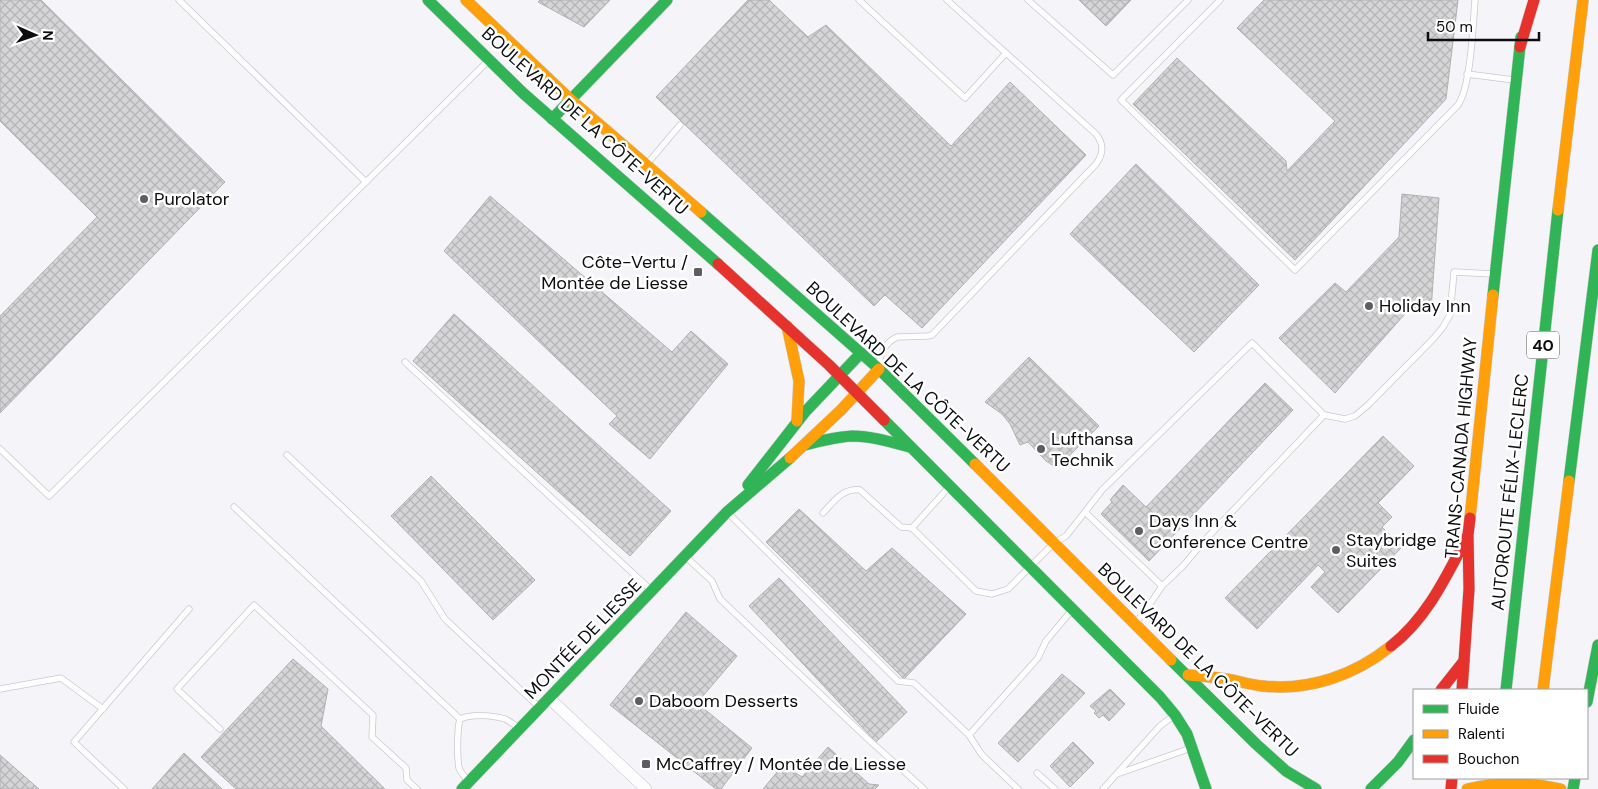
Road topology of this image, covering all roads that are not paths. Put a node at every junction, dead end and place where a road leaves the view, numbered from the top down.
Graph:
1 (179, 0) edge
2 (428, 0) edge
3 (466, 0) edge
4 (667, 0) edge
5 (860, 0) edge
6 (947, 0) edge
7 (1028, 0) edge
8 (1188, 0) edge
9 (1220, 0) edge
10 (1475, 0) edge
11 (1525, 0) edge
12 (1534, 0) edge
13 (1583, 0) edge
14 (1520, 48) junction
15 (1006, 53) junction
16 (490, 60) junction
17 (1467, 74) junction
18 (1516, 80) junction
19 (571, 100) junction
20 (552, 119) junction
21 (680, 126) dead end
22 (646, 166) junction
23 (366, 182) junction
24 (1598, 250) edge
25 (1495, 274) junction
26 (787, 326) junction
27 (861, 353) junction
28 (880, 353) junction
29 (405, 362) dead end
30 (878, 369) junction
31 (839, 374) junction
32 (857, 393) junction
33 (1324, 416) junction
34 (797, 421) junction
35 (805, 445) junction
36 (911, 447) junction
37 (0, 449) edge
38 (287, 455) dead end
39 (950, 486) junction
40 (234, 508) dead end
41 (727, 512) junction
42 (1085, 512) junction
43 (823, 513) dead end
44 (912, 528) junction
45 (1468, 535) junction
46 (1054, 543) junction
47 (686, 557) junction
48 (1031, 566) junction
49 (1162, 586) junction
50 (653, 591) junction
51 (188, 609) dead end
52 (1074, 609) junction
53 (1135, 623) junction
54 (1598, 644) edge
55 (1464, 661) junction
56 (1594, 668) junction
57 (1188, 675) junction
58 (0, 689) edge
59 (1442, 689) edge
60 (1462, 689) edge
61 (1506, 689) edge
62 (1543, 689) edge
63 (1598, 692) edge
64 (1588, 697) edge
65 (550, 699) junction
66 (540, 708) junction
67 (103, 709) junction
68 (1174, 715) junction
69 (460, 718) junction
70 (220, 729) dead end
71 (520, 729) junction
72 (969, 735) junction
73 (1413, 741) edge
74 (1192, 748) junction
75 (1037, 773) dead end
76 (1118, 774) junction
77 (466, 786) edge
78 (124, 789) edge
79 (417, 789) edge
80 (646, 789) edge
81 (924, 789) edge
82 (1018, 789) edge
83 (1055, 789) edge
84 (1103, 789) edge
85 (1195, 789) edge
86 (1206, 789) edge
87 (1316, 789) edge
88 (1371, 789) edge
89 (1468, 789) edge
90 (1561, 789) edge

1 - 23 lane
2 - 16 main road, BOULEVARD DE LA CÔTE-VERTU
3 - 19 main road, BOULEVARD DE LA CÔTE-VERTU
4 - 19 main road
5 - 15 lane
6 - 15 lane
7 - 8 lane
9 - 17 lane
10 - 17 lane
11 - 14 main road, TRANS-CANADA HIGHWAY
12 - 14 main road
13 - 61 main road, AUTOROUTE FÉLIX-LECLERC / 40
14 - 18 main road, TRANS-CANADA HIGHWAY
15 - 28 lane
16 - 20 main road, BOULEVARD DE LA CÔTE-VERTU
16 - 23 lane
17 - 18 lane
18 - 25 main road, TRANS-CANADA HIGHWAY
19 - 20 main road
19 - 22 main road, BOULEVARD DE LA CÔTE-VERTU
20 - 26 main road, BOULEVARD DE LA CÔTE-VERTU
21 - 22 lane
22 - 27 main road, BOULEVARD DE LA CÔTE-VERTU
23 - 37 lane
24 - 62 main road, 40
25 - 33 lane
25 - 45 main road, TRANS-CANADA HIGHWAY
26 - 31 main road, BOULEVARD DE LA CÔTE-VERTU
26 - 34 main road
27 - 28 lane
27 - 30 main road, BOULEVARD DE LA CÔTE-VERTU
27 - 31 main road, MONTÉE DE LIESSE
28 - 30 lane
29 - 50 lane
30 - 32 main road, MONTÉE DE LIESSE
30 - 46 main road, BOULEVARD DE LA CÔTE-VERTU
31 - 32 main road, BOULEVARD DE LA CÔTE-VERTU
31 - 34 main road, MONTÉE DE LIESSE
32 - 35 main road, MONTÉE DE LIESSE
32 - 36 main road, BOULEVARD DE LA CÔTE-VERTU
33 - 42 lane
33 - 49 lane
34 - 41 main road, MONTÉE DE LIESSE
35 - 36 main road
35 - 41 main road, MONTÉE DE LIESSE
36 - 39 main road, BOULEVARD DE LA CÔTE-VERTU
38 - 66 lane
39 - 44 lane
39 - 48 main road, BOULEVARD DE LA CÔTE-VERTU
40 - 69 lane
41 - 47 main road, MONTÉE DE LIESSE
41 - 72 lane
42 - 46 lane
42 - 49 lane
43 - 44 lane
44 - 48 lane
45 - 55 main road, TRANS-CANADA HIGHWAY
45 - 57 main road
46 - 48 lane
46 - 53 main road, BOULEVARD DE LA CÔTE-VERTU
47 - 50 main road, MONTÉE DE LIESSE
47 - 81 lane
48 - 52 main road, BOULEVARD DE LA CÔTE-VERTU
49 - 53 lane
50 - 65 main road, MONTÉE DE LIESSE
51 - 67 lane
52 - 68 main road, BOULEVARD DE LA CÔTE-VERTU
52 - 72 lane
53 - 57 main road, BOULEVARD DE LA CÔTE-VERTU
54 - 56 main road
55 - 59 main road
55 - 60 main road, TRANS-CANADA HIGHWAY
56 - 63 main road
56 - 64 main road
57 - 87 main road, BOULEVARD DE LA CÔTE-VERTU
58 - 67 lane
65 - 66 main road, MONTÉE DE LIESSE
65 - 80 street
66 - 71 main road, MONTÉE DE LIESSE
67 - 78 lane
68 - 74 main road, BOULEVARD DE LA CÔTE-VERTU
68 - 76 lane
69 - 71 lane
69 - 77 lane
70 - 79 lane
71 - 77 main road, MONTÉE DE LIESSE
72 - 82 lane
73 - 88 main road
74 - 76 lane
74 - 85 main road
74 - 86 main road, BOULEVARD DE LA CÔTE-VERTU
75 - 83 lane
76 - 84 lane
89 - 90 main road, bridge

